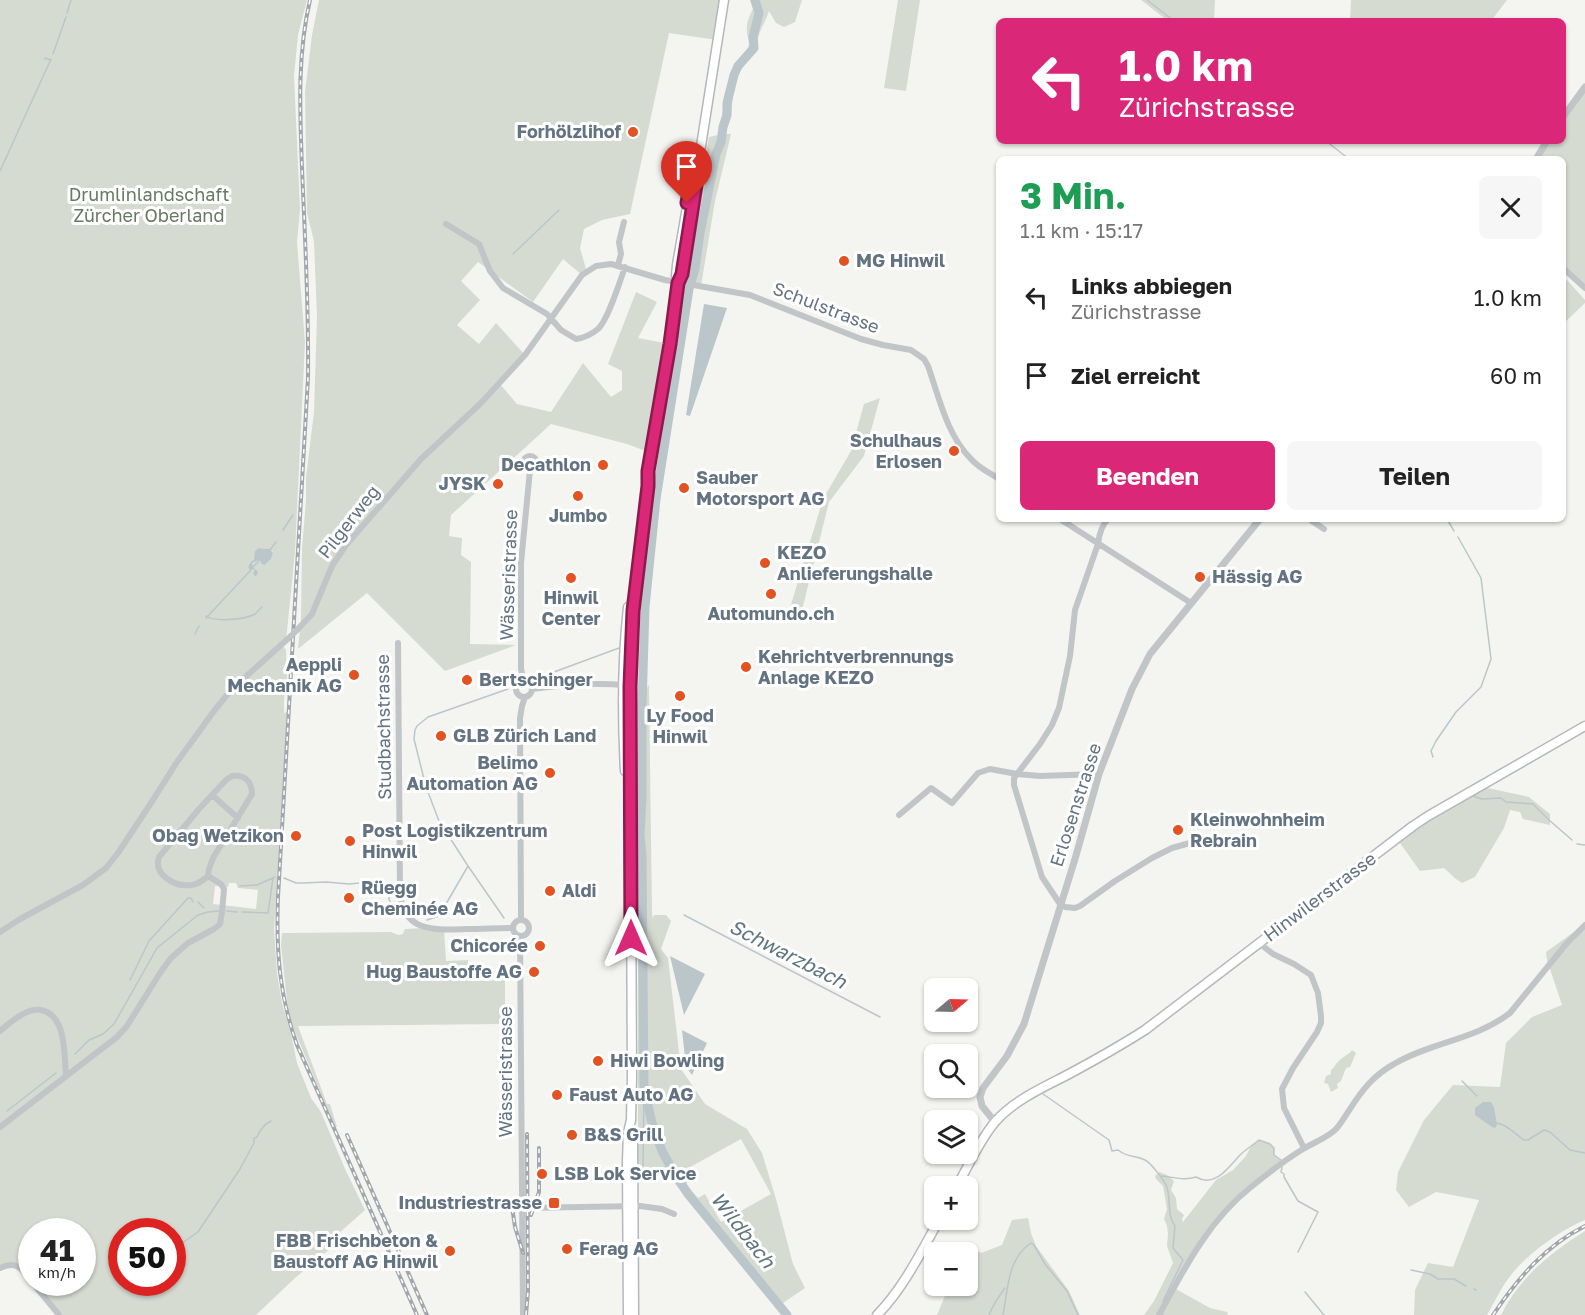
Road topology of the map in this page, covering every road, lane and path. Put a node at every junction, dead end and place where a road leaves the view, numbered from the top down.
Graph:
1 (724, 0) edge
2 (1585, 87) edge
3 (1566, 113) edge
4 (624, 222) dead end
5 (446, 224) dead end
6 (622, 266) junction
7 (1566, 271) edge
8 (686, 284) junction
9 (1585, 288) edge
10 (551, 319) junction
11 (530, 470) dead end
12 (648, 471) junction
13 (996, 477) edge
14 (1065, 522) edge
15 (1105, 522) edge
16 (1258, 522) edge
17 (1314, 522) edge
18 (1324, 529) dead end
19 (1098, 544) junction
20 (1191, 603) junction
21 (398, 643) dead end
22 (524, 681) junction
23 (627, 686) junction
24 (532, 689) junction
25 (525, 697) junction
26 (1585, 726) edge
27 (1017, 774) junction
28 (1099, 774) junction
29 (212, 795) junction
30 (899, 815) dead end
31 (238, 818) junction
32 (1190, 843) dead end
33 (208, 876) junction
34 (1060, 904) junction
35 (521, 920) junction
36 (1585, 925) edge
37 (513, 928) junction
38 (0, 932) edge
39 (520, 936) junction
40 (1259, 944) junction
41 (0, 1031) edge
42 (66, 1076) junction
43 (995, 1122) junction
44 (0, 1127) edge
45 (1304, 1148) junction
46 (963, 1176) edge
47 (630, 1206) junction
48 (523, 1208) junction
49 (674, 1214) dead end
50 (933, 1230) edge
51 (18, 1267) edge
52 (0, 1268) edge
53 (43, 1296) edge
54 (59, 1315) edge
55 (523, 1315) edge
56 (628, 1315) edge
57 (634, 1315) edge
58 (877, 1315) edge
59 (1159, 1315) edge

1 - 8 main road
2 - 3 street
4 - 6 street
5 - 10 street
6 - 8 street, Pilgerweg
6 - 10 street, Pilgerweg
6 - 10 street
7 - 9 street
8 - 12 main road
8 - 13 street, Schulstrasse
10 - 38 street, Pilgerweg, bridge
11 - 22 street, Wässeristrasse
12 - 23 main road
12 - 23 main road
14 - 19 street
15 - 19 street
16 - 20 street, Erlosenstrasse
17 - 18 street
19 - 20 street
19 - 27 street
20 - 28 street, Erlosenstrasse
21 - 37 street, Studbachstrasse
22 - 24 street
22 - 25 street
23 - 24 street
23 - 47 main road
24 - 25 street
25 - 35 street
26 - 40 main road, Hinwilerstrasse
27 - 28 street
27 - 30 street
27 - 34 street
28 - 34 street, Erlosenstrasse
29 - 31 street
29 - 31 street
29 - 33 street
31 - 33 street
32 - 34 street
33 - 42 street
34 - 43 street, Erlosenstrasse
35 - 37 street
35 - 39 street
36 - 45 street
37 - 39 street
39 - 48 street, Wässeristrasse
40 - 43 main road, Hinwilerstrasse
40 - 45 street
41 - 42 street
42 - 44 street
43 - 46 main road, Hinwilerstrasse
45 - 59 street
47 - 48 street
47 - 49 street
47 - 56 main road
47 - 57 main road
48 - 55 street, Wässeristrasse
50 - 58 main road
51 - 52 street
53 - 54 street

